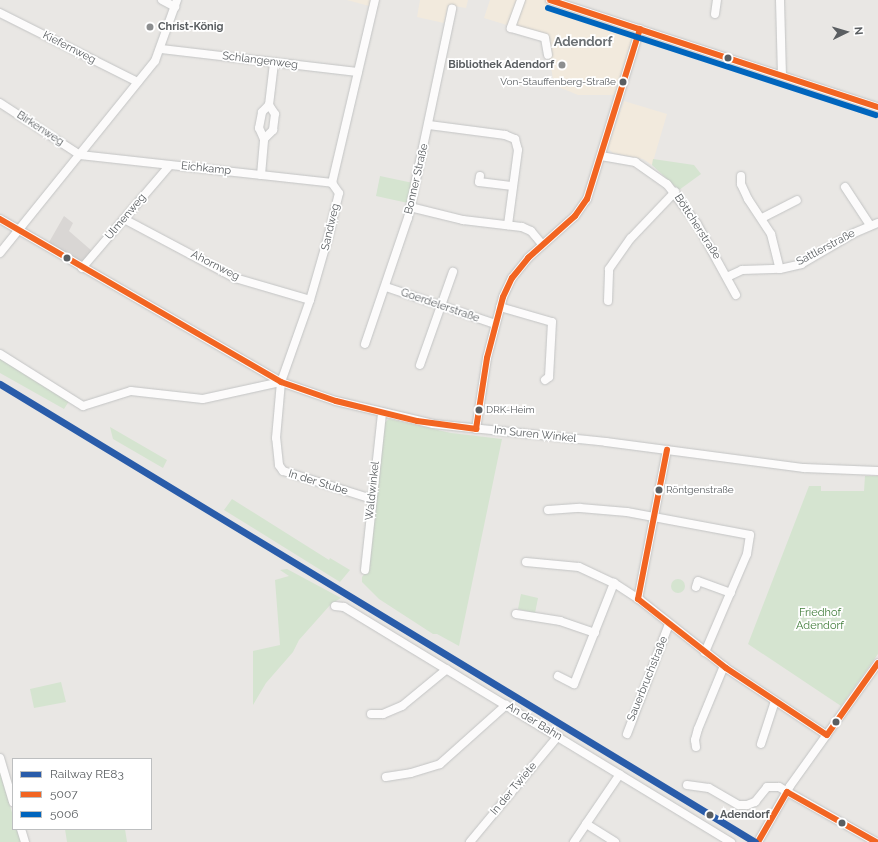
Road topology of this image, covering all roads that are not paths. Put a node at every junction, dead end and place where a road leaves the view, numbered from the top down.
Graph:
1 (162, 0) edge
2 (375, 0) edge
3 (520, 0) edge
4 (550, 0) edge
5 (717, 0) edge
6 (780, 0) edge
7 (176, 3) edge
8 (571, 3) edge
9 (452, 9) dead end
10 (0, 13) edge
11 (715, 14) dead end
12 (640, 29) junction
13 (161, 49) junction
14 (548, 56) dead end
15 (274, 63) junction
16 (358, 72) junction
17 (782, 75) junction
18 (138, 82) junction
19 (0, 104) edge
20 (269, 105) junction
21 (878, 107) edge
22 (429, 125) junction
23 (264, 139) junction
24 (80, 155) junction
25 (601, 156) junction
26 (170, 165) junction
27 (261, 176) junction
28 (480, 176) dead end
29 (741, 176) dead end
30 (332, 183) junction
31 (513, 186) junction
32 (845, 187) dead end
33 (675, 192) junction
34 (797, 200) dead end
35 (410, 207) junction
36 (762, 218) junction
37 (0, 219) edge
38 (124, 219) junction
39 (874, 224) edge
40 (508, 226) junction
41 (19, 232) junction
42 (542, 244) junction
43 (0, 253) edge
44 (82, 268) junction
45 (780, 269) junction
46 (453, 272) dead end
47 (727, 277) junction
48 (386, 287) junction
49 (736, 295) dead end
50 (310, 300) junction
51 (608, 301) dead end
52 (440, 307) junction
53 (500, 307) junction
54 (495, 324) junction
55 (365, 344) dead end
56 (0, 354) edge
57 (420, 365) dead end
58 (545, 380) dead end
59 (282, 382) junction
60 (382, 413) junction
61 (476, 429) junction
62 (667, 450) junction
63 (878, 471) edge
64 (372, 499) junction
65 (548, 510) dead end
66 (655, 516) junction
67 (526, 562) dead end
68 (365, 570) dead end
69 (614, 583) junction
70 (696, 587) dead end
71 (731, 592) junction
72 (638, 599) junction
73 (335, 606) dead end
74 (516, 614) dead end
75 (669, 624) junction
76 (595, 633) junction
77 (705, 652) junction
78 (878, 663) edge
79 (724, 666) junction
80 (447, 669) junction
81 (558, 676) dead end
82 (775, 701) junction
83 (506, 705) junction
84 (371, 714) dead end
85 (627, 734) dead end
86 (827, 735) junction
87 (558, 736) junction
88 (761, 744) dead end
89 (696, 747) dead end
90 (0, 758) edge
91 (620, 774) junction
92 (386, 777) dead end
93 (687, 785) dead end
94 (787, 792) junction
95 (12, 799) edge
96 (586, 824) junction
97 (21, 830) edge
98 (760, 838) edge
99 (25, 842) edge
100 (470, 842) edge
101 (574, 842) edge
102 (614, 842) edge
103 (732, 842) edge
104 (876, 842) edge

1 - 7 street
2 - 16 street, Sandweg
3 - 14 street
4 - 8 street
5 - 11 street
6 - 17 street
7 - 13 street
8 - 12 street
9 - 22 street, Bonner Straße
10 - 18 street, Kiefernweg
12 - 17 street
12 - 25 street
13 - 15 street, Schlangenweg
13 - 18 street
15 - 16 street, Schlangenweg
15 - 20 street
16 - 30 street, Sandweg
17 - 21 street
18 - 24 street
19 - 24 street, Birkenweg
20 - 23 street
20 - 23 street
22 - 31 street
22 - 35 street, Bonner Straße
23 - 27 street
24 - 26 street, Eichkamp
24 - 41 street
25 - 33 street, Böttcherstraße
25 - 42 street
26 - 27 street, Eichkamp
26 - 38 street, Ulmenweg
27 - 30 street, Eichkamp
28 - 31 street
29 - 36 street
30 - 50 street, Sandweg
31 - 40 street
32 - 39 street
33 - 47 street, Böttcherstraße
33 - 51 street
34 - 36 street
35 - 40 street
35 - 48 street, Bonner Straße
36 - 45 street
37 - 41 street, Im Suren Winkel
38 - 44 street, Ulmenweg
38 - 50 street, Ahornweg
39 - 45 street, Sattlerstraße
40 - 42 street
41 - 43 street
41 - 44 street, Im Suren Winkel
42 - 53 street
44 - 59 street, Im Suren Winkel
45 - 47 street, Sattlerstraße
46 - 52 street
47 - 49 street, Böttcherstraße
48 - 52 street, Goerdelerstraße
48 - 55 street, Bonner Straße
50 - 59 street, Sandweg
52 - 54 street, Goerdelerstraße
52 - 57 street
53 - 54 street
53 - 58 street
54 - 61 street
56 - 59 street
59 - 60 street, Im Suren Winkel
59 - 64 street, In der Stube
60 - 61 street, Im Suren Winkel
60 - 64 street, Waldwinkel
61 - 62 street, Im Suren Winkel
62 - 63 street, Im Suren Winkel
62 - 66 street
64 - 68 street, Waldwinkel
65 - 66 street
66 - 71 street
66 - 72 street
67 - 69 street
69 - 72 street
69 - 76 street
70 - 71 street
71 - 77 street
72 - 75 street
73 - 80 street, An der Bahn
74 - 76 street
75 - 77 street
75 - 85 street, Sauerbruchstraße
76 - 81 street
77 - 79 street
78 - 86 street
79 - 82 street
79 - 89 street
80 - 83 street, An der Bahn
80 - 84 street
82 - 86 street
82 - 88 street
83 - 87 street, An der Bahn
83 - 92 street
86 - 94 street
87 - 91 street, An der Bahn
87 - 100 street, In der Twiete
90 - 95 street
91 - 96 street
91 - 103 street, An der Bahn
93 - 94 street
94 - 98 street
94 - 104 street
96 - 101 street
96 - 102 street
97 - 99 street

